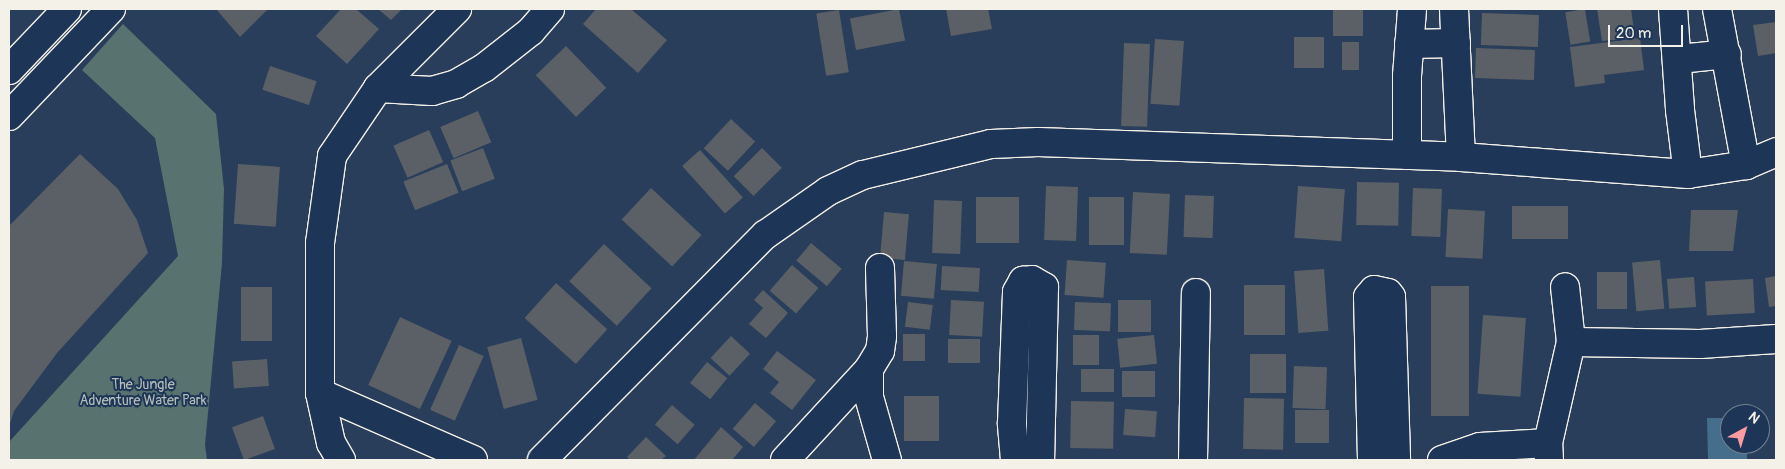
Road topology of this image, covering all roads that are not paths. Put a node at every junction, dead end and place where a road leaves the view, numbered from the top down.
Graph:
1 (67, 9) edge
2 (111, 9) edge
3 (457, 9) edge
4 (550, 9) edge
5 (1412, 9) edge
6 (1454, 9) edge
7 (1674, 9) edge
8 (1717, 9) edge
9 (1456, 43) junction
10 (1409, 44) junction
11 (1726, 54) junction
12 (1678, 59) junction
13 (9, 70) edge
14 (378, 88) junction
15 (9, 116) edge
16 (1776, 152) edge
17 (1407, 155) junction
18 (1461, 157) junction
19 (1746, 165) junction
20 (1688, 174) junction
21 (880, 268) dead end
22 (1565, 287) dead end
23 (1196, 293) dead end
24 (1776, 339) edge
25 (1571, 342) junction
26 (869, 369) junction
27 (320, 393) junction
28 (1548, 452) edge
29 (341, 460) edge
30 (473, 460) edge
31 (542, 460) edge
32 (785, 460) edge
33 (886, 460) edge
34 (1014, 460) edge
35 (1040, 460) edge
36 (1193, 460) edge
37 (1372, 460) edge
38 (1396, 460) edge
39 (1442, 460) edge

1 - 13 street
2 - 15 street
3 - 14 street
4 - 14 street
5 - 10 street
6 - 9 street
7 - 12 street
8 - 11 street
9 - 10 street
9 - 18 street
10 - 17 street
11 - 12 street
11 - 19 street
12 - 20 street
14 - 27 street
16 - 19 street
17 - 18 street
17 - 31 street
18 - 20 street
19 - 20 street
21 - 26 street
22 - 25 street
23 - 36 street
24 - 25 street
25 - 28 street
26 - 32 street
26 - 33 street
27 - 29 street
27 - 30 street
28 - 39 street
34 - 35 street
37 - 38 street

